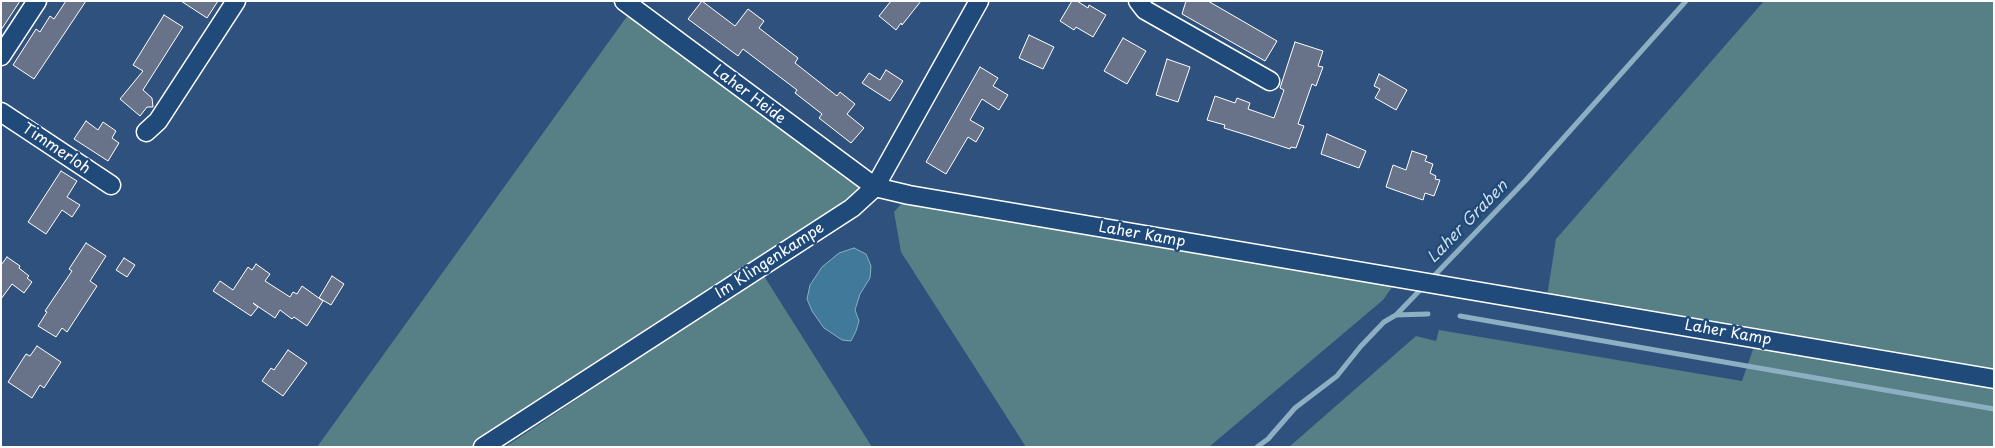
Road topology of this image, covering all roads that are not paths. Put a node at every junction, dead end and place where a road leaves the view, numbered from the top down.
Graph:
1 (37, 1) edge
2 (236, 1) edge
3 (624, 1) edge
4 (979, 1) edge
5 (1138, 1) edge
6 (2, 52) edge
7 (1270, 81) dead end
8 (1, 112) edge
9 (146, 132) dead end
10 (111, 186) dead end
11 (875, 186) junction
12 (1994, 379) edge
13 (484, 447) edge

1 - 6 street
2 - 9 street
3 - 11 street, Laher Heide
4 - 11 street, Im Klingenkampe
5 - 7 street
8 - 10 street, Timmerloh
11 - 12 street, Laher Kamp
11 - 13 street, Im Klingenkampe

